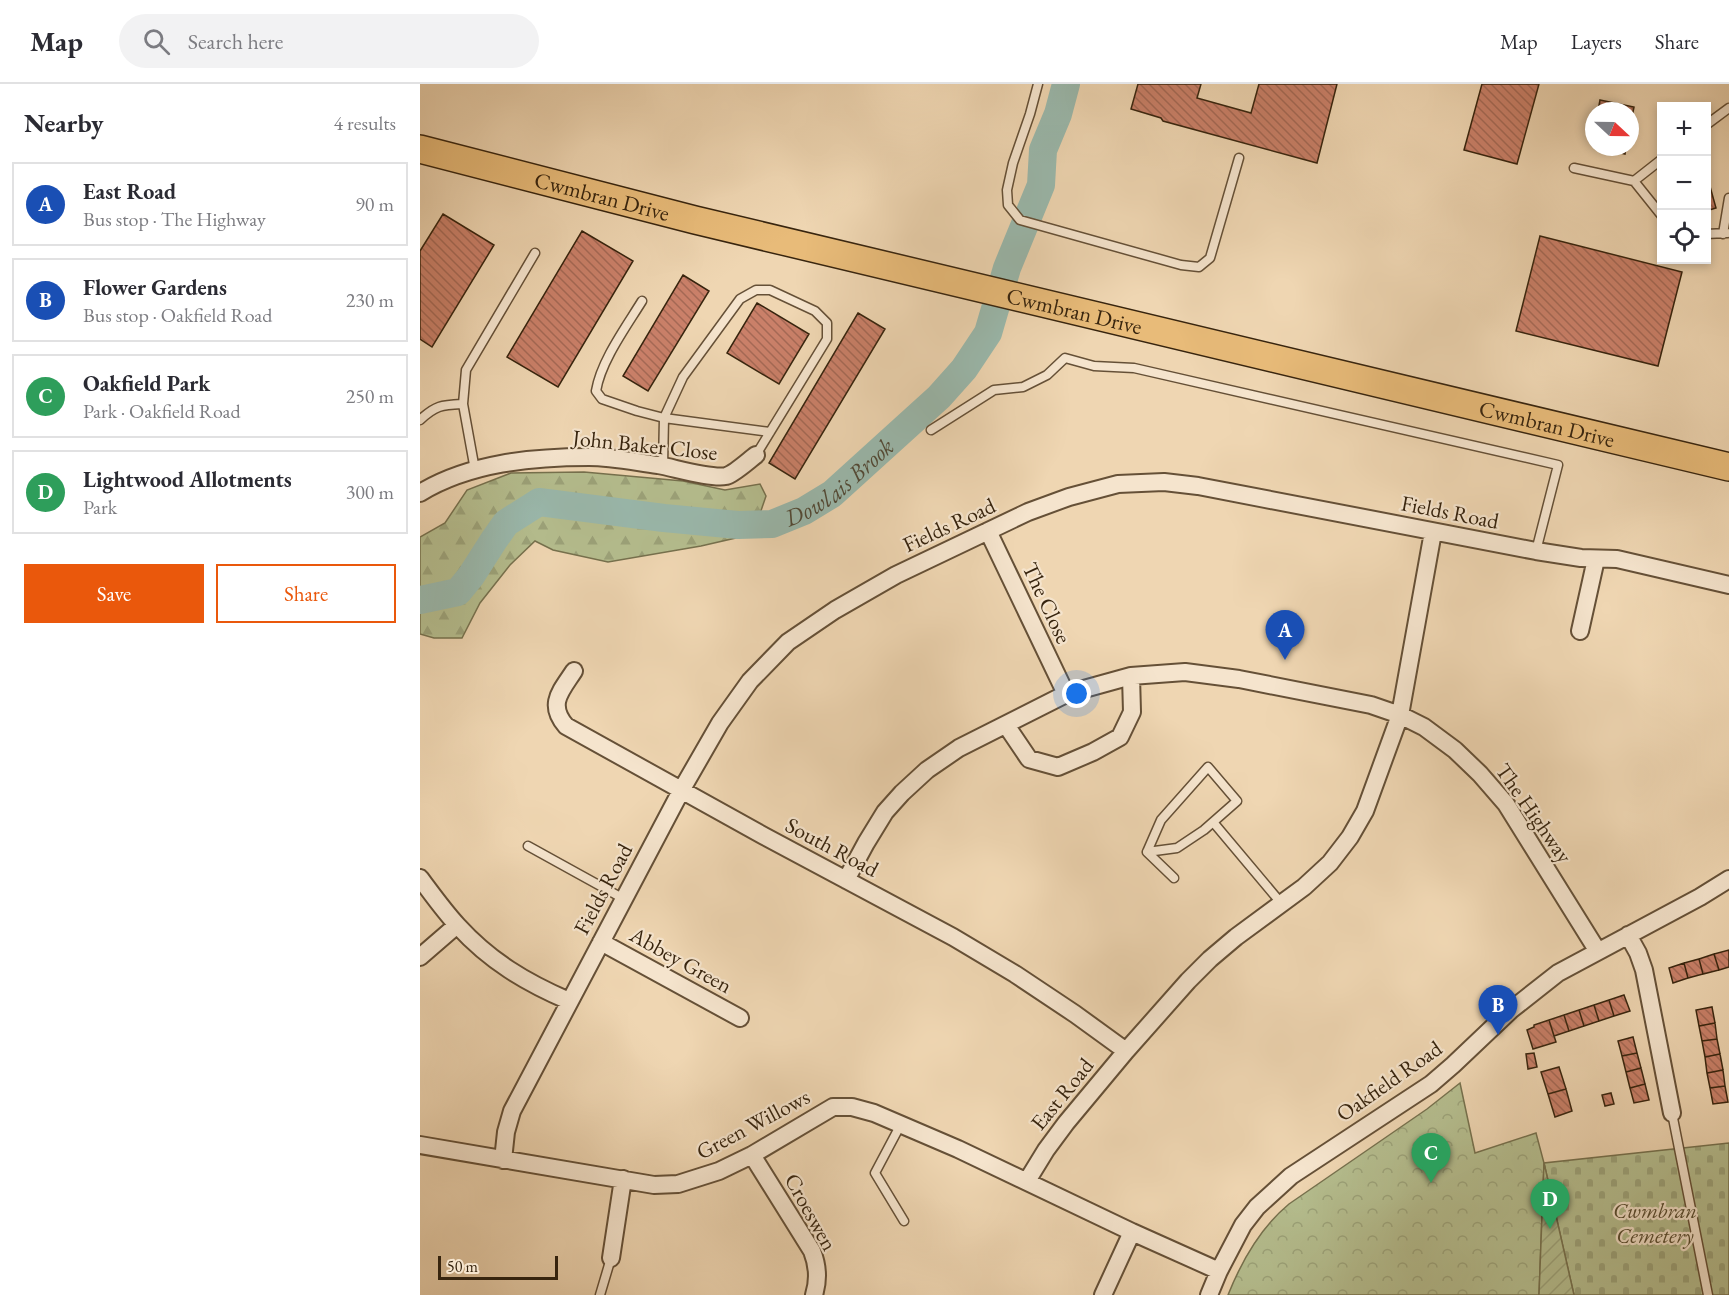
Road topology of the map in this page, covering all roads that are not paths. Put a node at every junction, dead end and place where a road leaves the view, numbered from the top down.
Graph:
1 (1038, 84) edge
2 (1729, 108) edge
3 (1711, 122) edge
4 (420, 149) edge
5 (1239, 158) dead end
6 (1657, 163) edge
7 (1574, 168) dead end
8 (1634, 181) junction
9 (1729, 198) edge
10 (1657, 210) edge
11 (1726, 233) edge
12 (1711, 234) edge
13 (535, 253) dead end
14 (642, 301) dead end
15 (463, 404) junction
16 (664, 418) junction
17 (420, 420) edge
18 (931, 430) dead end
19 (770, 432) junction
20 (756, 455) joint
21 (663, 466) junction
22 (1729, 467) edge
23 (476, 470) junction
24 (420, 494) edge
25 (988, 531) junction
26 (1433, 532) junction
27 (1536, 551) junction
28 (1596, 559) junction
29 (1729, 585) edge
30 (1580, 631) dead end
31 (574, 671) dead end
32 (1131, 676) junction
33 (1066, 694) junction
34 (1400, 715) junction
35 (1006, 725) junction
36 (682, 789) junction
37 (1213, 822) junction
38 (528, 846) dead end
39 (1147, 852) junction
40 (420, 878) edge
41 (1174, 878) dead end
42 (846, 880) junction
43 (1729, 880) edge
44 (624, 899) junction
45 (1281, 903) junction
46 (457, 925) junction
47 (1628, 935) junction
48 (601, 942) junction
49 (1597, 950) junction
50 (420, 957) edge
51 (569, 1001) junction
52 (740, 1018) dead end
53 (1126, 1051) junction
54 (1672, 1113) joint
55 (901, 1124) junction
56 (420, 1145) edge
57 (752, 1155) junction
58 (503, 1160) junction
59 (623, 1179) junction
60 (1027, 1182) junction
61 (904, 1221) dead end
62 (1132, 1233) junction
63 (611, 1258) joint
64 (1219, 1271) junction
65 (600, 1295) edge
66 (814, 1295) edge
67 (1103, 1295) edge
68 (1209, 1295) edge
69 (1708, 1295) edge

1 - 5 lane
2 - 3 lane
4 - 22 main road, Cwmbran Drive
6 - 8 lane
7 - 8 lane
8 - 10 lane
9 - 11 lane
11 - 12 lane
13 - 15 lane
14 - 16 lane
15 - 17 lane
15 - 23 lane
16 - 19 lane
16 - 19 lane
16 - 21 lane
18 - 27 lane
19 - 20 lane
20 - 21 street, John Baker Close
21 - 23 street, John Baker Close
23 - 24 street, John Baker Close
25 - 26 street, Fields Road
25 - 33 street, The Close
25 - 36 street, Fields Road
26 - 27 street, Fields Road
26 - 34 street, East Road
27 - 28 street, Fields Road
28 - 29 street, Fields Road
28 - 30 street
31 - 36 street, South Road
32 - 33 street, The Highway
32 - 34 street, The Highway
32 - 35 street
33 - 35 street, The Highway
34 - 45 street, East Road
34 - 49 street, The Highway
35 - 42 street, The Highway
36 - 42 street, South Road
36 - 44 street, Fields Road
37 - 39 lane
37 - 39 lane
37 - 45 lane
38 - 44 lane
39 - 41 lane
40 - 46 street
42 - 53 street, South Road
43 - 47 street, Oakfield Road
44 - 48 street, Fields Road
45 - 53 street, East Road
46 - 50 street
46 - 51 street
47 - 49 street, Oakfield Road
47 - 54 street
48 - 51 street, Fields Road
48 - 52 street, Abbey Green
49 - 64 street, Oakfield Road
51 - 58 street, Fields Road
53 - 60 street, East Road
54 - 69 lane
55 - 57 street, Green Willows
55 - 60 street, Green Willows
55 - 61 lane
56 - 58 street, Green Willows
57 - 59 street, Green Willows
57 - 66 street, Croeswen
58 - 59 street, Green Willows
59 - 63 street
60 - 62 street, Green Willows
62 - 64 street, Green Willows
62 - 67 street
63 - 65 lane
64 - 68 street, Oakfield Road

